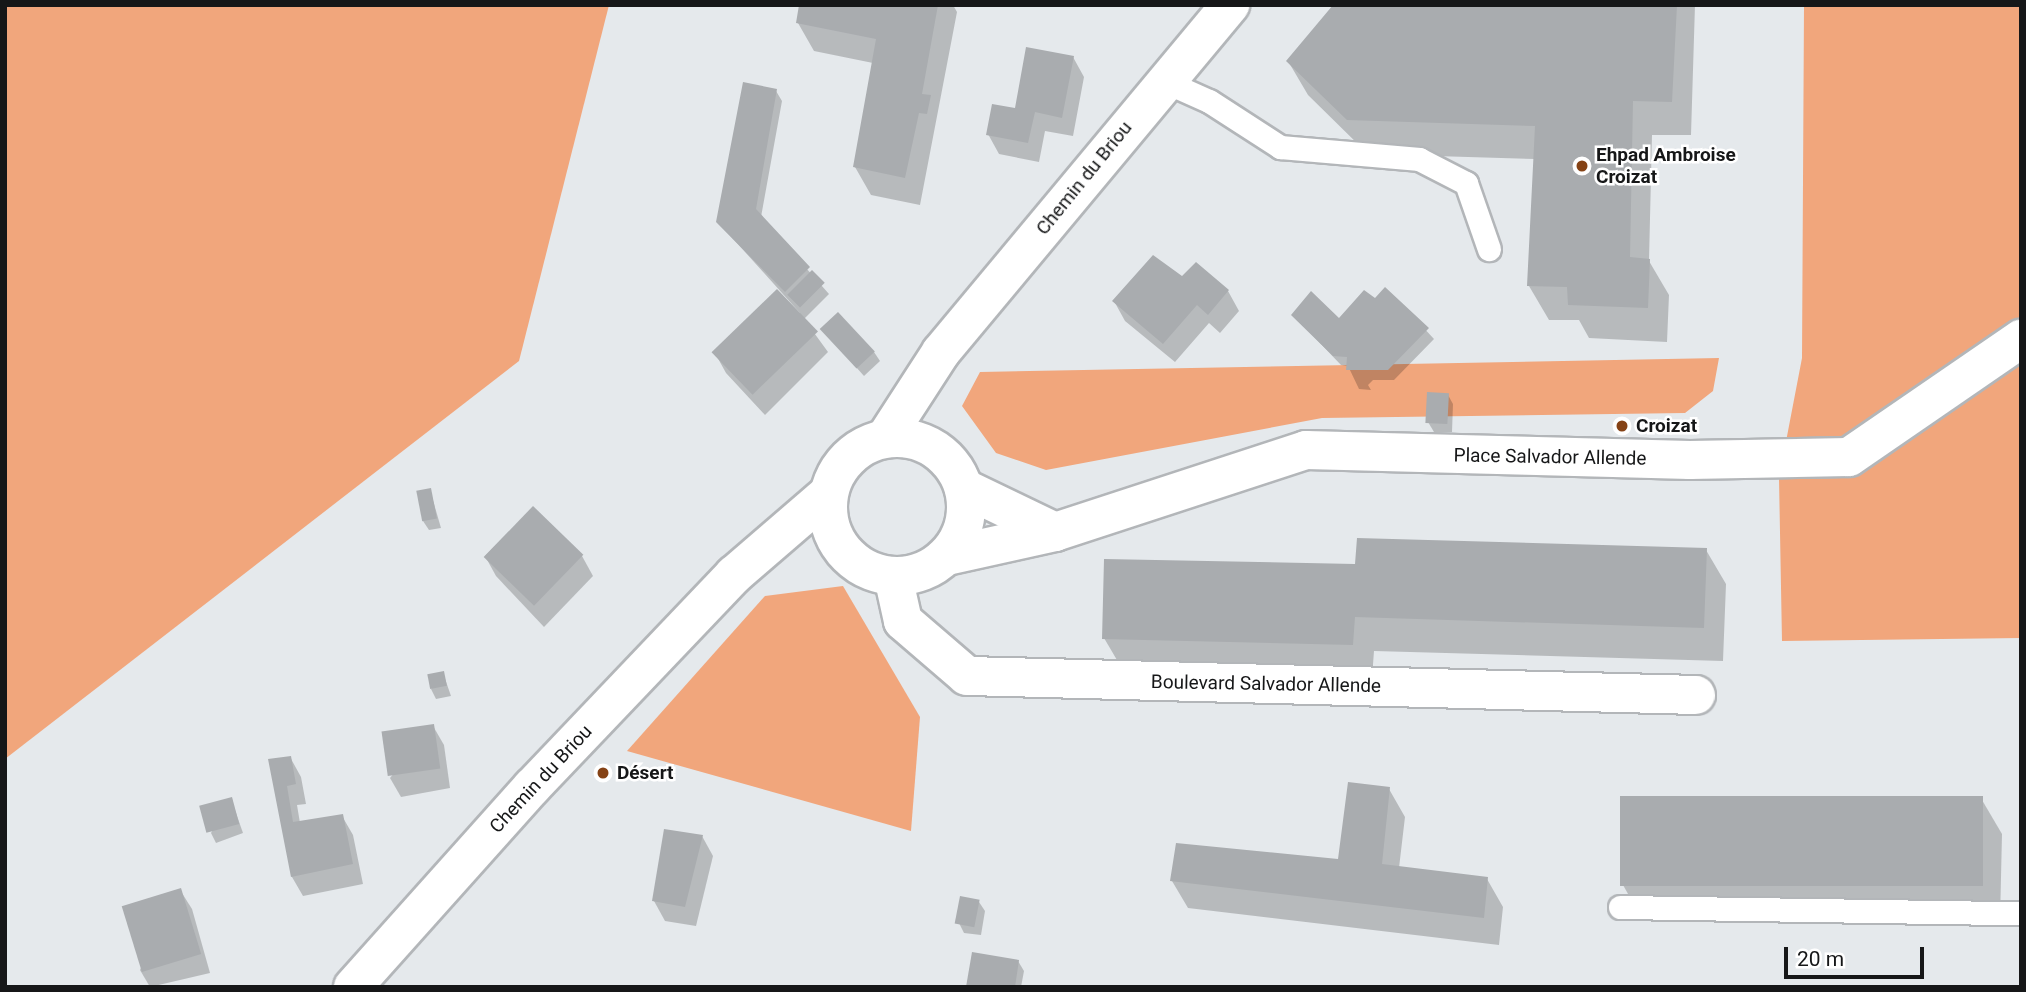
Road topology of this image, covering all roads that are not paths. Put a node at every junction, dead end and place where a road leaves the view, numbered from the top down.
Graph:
1 (1230, 5) edge
2 (1164, 80) junction
3 (1489, 249) dead end
4 (2021, 339) edge
5 (941, 352) junction
6 (886, 438) junction
7 (929, 444) junction
8 (964, 488) junction
9 (828, 494) junction
10 (1055, 532) junction
11 (835, 540) junction
12 (947, 555) junction
13 (734, 575) junction
14 (893, 576) junction
15 (1696, 695) dead end
16 (1620, 907) dead end
17 (2021, 913) edge
18 (353, 987) edge

1 - 2 street, Chemin du Briou
2 - 3 lane
2 - 5 street, Chemin du Briou
4 - 10 street, Place Salvador Allende
5 - 6 street, Chemin du Briou
5 - 7 street
6 - 7 street
6 - 9 street
7 - 8 street
8 - 10 street
8 - 12 street
9 - 11 street
9 - 13 street, Chemin du Briou
10 - 12 street
11 - 13 street, Chemin du Briou
11 - 14 street
12 - 14 street
13 - 18 street, Chemin du Briou
14 - 15 street, Boulevard Salvador Allende
16 - 17 lane

